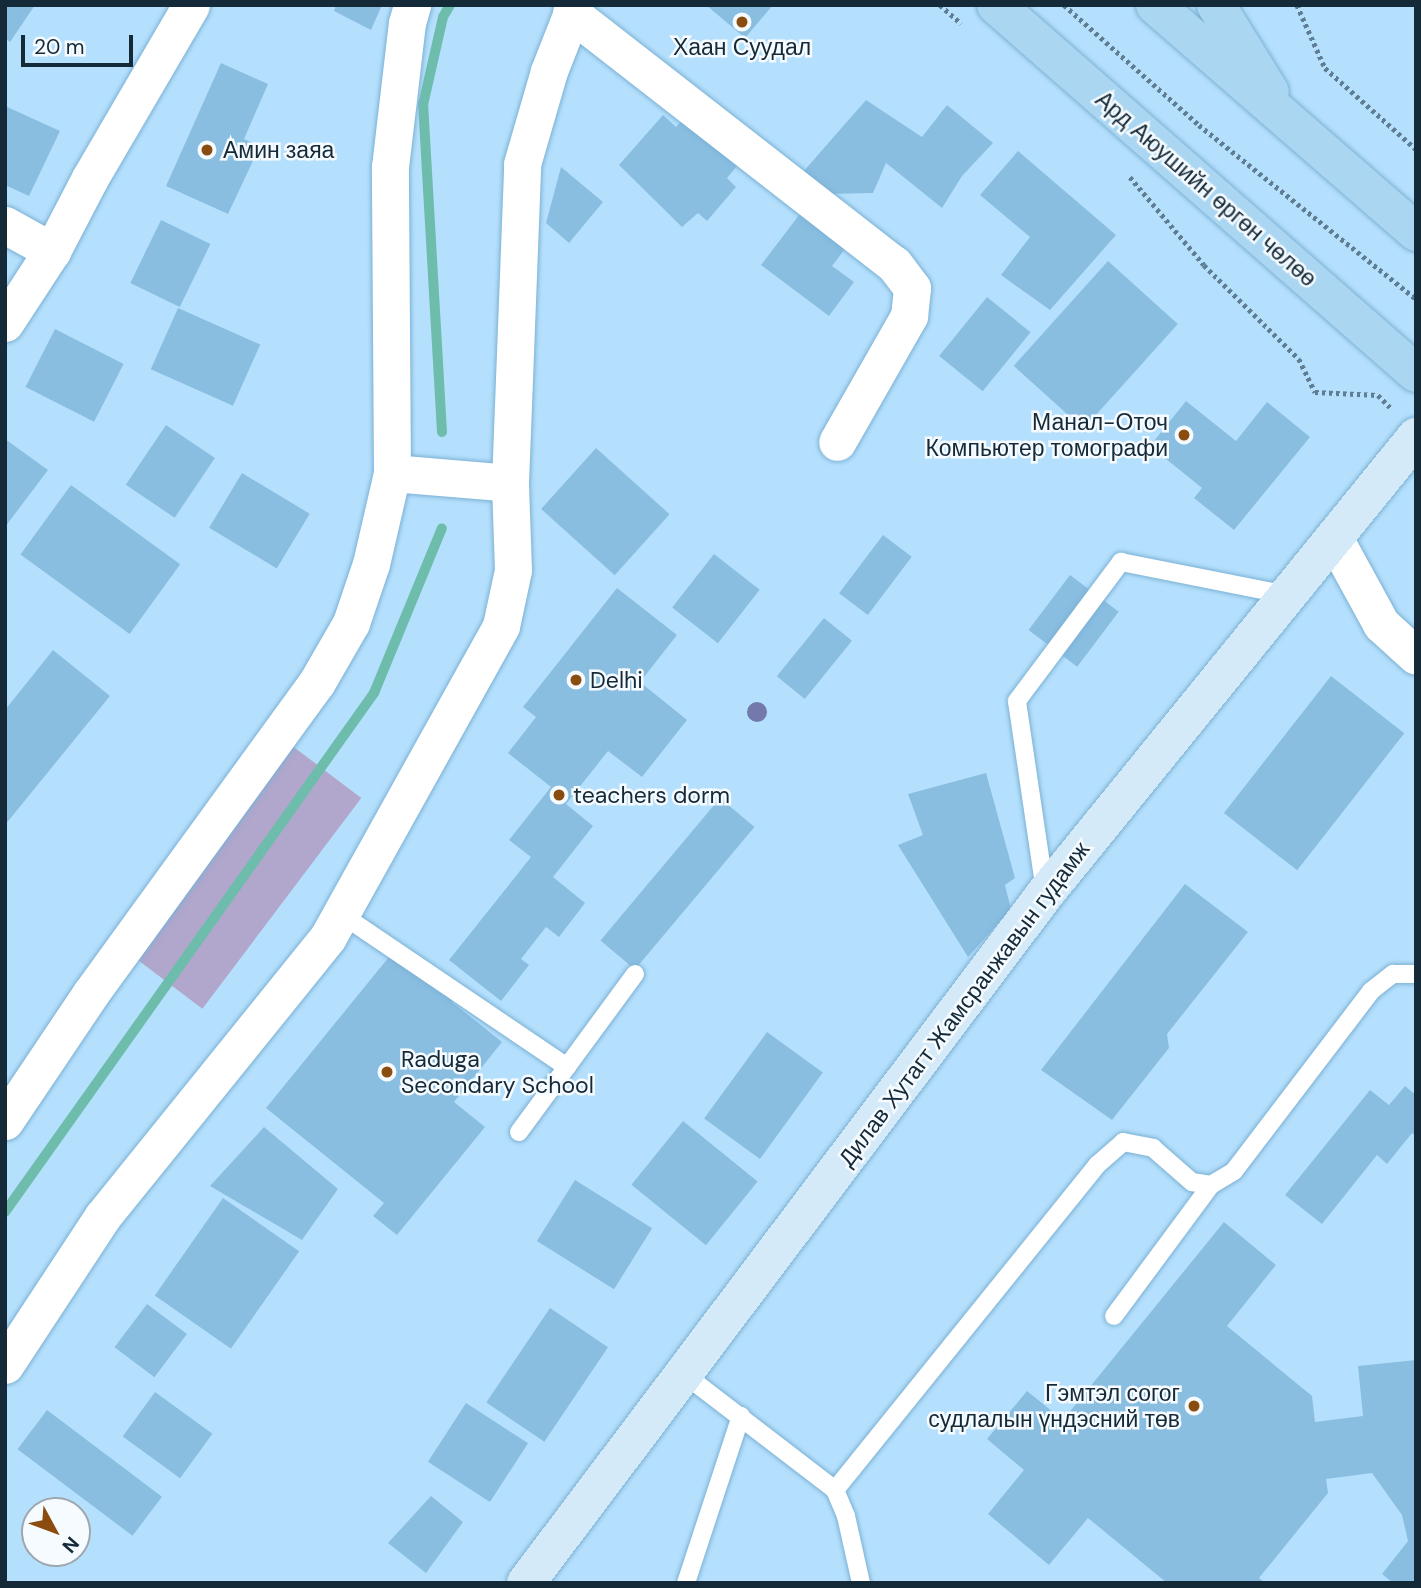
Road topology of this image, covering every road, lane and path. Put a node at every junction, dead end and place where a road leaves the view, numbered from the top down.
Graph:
1 (191, 5) edge
2 (412, 5) edge
3 (940, 5) edge
4 (1064, 5) edge
5 (1155, 5) edge
6 (1216, 5) edge
7 (1297, 5) edge
8 (573, 9) edge
9 (983, 19) edge
10 (1292, 127) junction
11 (1416, 149) edge
12 (1128, 175) dead end
13 (5, 225) edge
14 (1416, 232) edge
15 (52, 251) junction
16 (1416, 299) edge
17 (5, 323) edge
18 (1416, 373) edge
19 (1406, 425) edge
20 (837, 443) dead end
21 (392, 473) junction
22 (510, 483) junction
23 (1334, 538) junction
24 (1287, 595) junction
25 (1416, 656) edge
26 (1045, 894) junction
27 (341, 914) junction
28 (635, 974) dead end
29 (1416, 974) edge
30 (567, 1067) junction
31 (5, 1121) edge
32 (519, 1132) dead end
33 (1211, 1185) junction
34 (1114, 1316) dead end
35 (5, 1365) edge
36 (684, 1374) junction
37 (741, 1416) junction
38 (835, 1490) junction
39 (526, 1583) edge
40 (686, 1583) edge
41 (861, 1583) edge

1 - 15 street
2 - 21 street
3 - 9 path
4 - 16 path
5 - 10 main road
6 - 10 main road
7 - 11 path
8 - 20 street
8 - 22 street
9 - 18 main road, Ард Аюушийн өргөн чөлөө
10 - 14 main road
12 - 19 path
13 - 15 street
15 - 17 street
19 - 23 main road, Дилав Хутагт Жамсранжавын гудамж
21 - 22 street
21 - 31 street
22 - 27 street
23 - 24 main road, Дилав Хутагт Жамсранжавын гудамж
23 - 25 street
24 - 26 main road, Дилав Хутагт Жамсранжавын гудамж
24 - 26 lane
26 - 36 main road, Дилав Хутагт Жамсранжавын гудамж
27 - 30 lane
27 - 35 street
28 - 30 lane
29 - 33 lane
30 - 32 lane
33 - 34 lane
33 - 38 lane
36 - 37 lane
36 - 39 main road, Дилав Хутагт Жамсранжавын гудамж
37 - 38 lane
37 - 40 lane
38 - 41 lane

